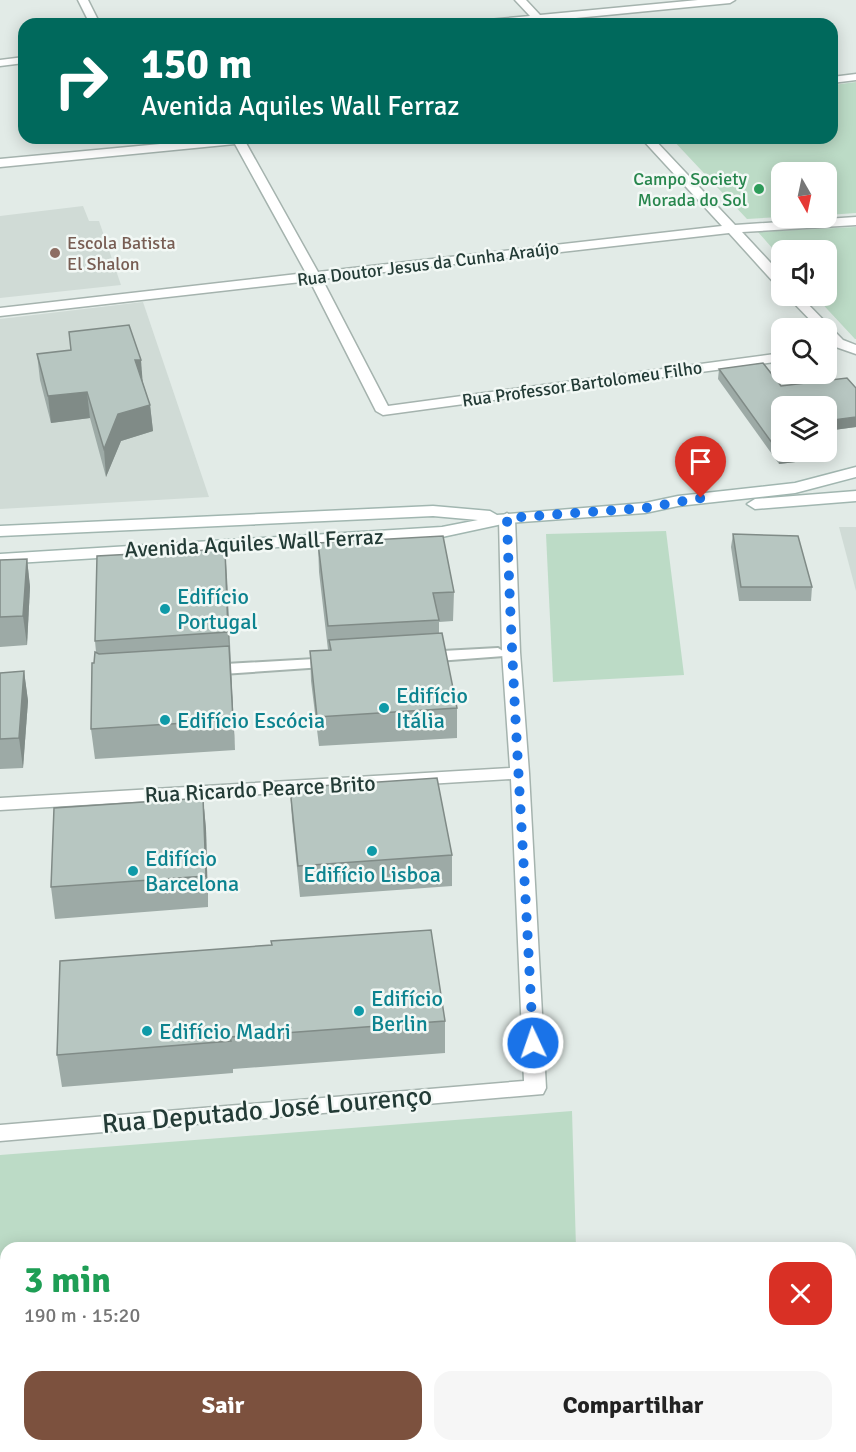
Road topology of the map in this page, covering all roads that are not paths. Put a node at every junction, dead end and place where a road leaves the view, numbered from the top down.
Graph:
1 (83, 0) edge
2 (520, 0) edge
3 (730, 0) edge
4 (92, 18) edge
5 (537, 18) edge
6 (567, 18) edge
7 (18, 61) edge
8 (0, 63) edge
9 (856, 77) edge
10 (838, 79) edge
11 (137, 144) edge
12 (241, 144) edge
13 (653, 144) edge
14 (0, 163) edge
15 (856, 221) edge
16 (731, 229) junction
17 (771, 271) edge
18 (315, 278) junction
19 (803, 306) edge
20 (0, 312) edge
21 (814, 318) edge
22 (837, 342) edge
23 (851, 349) edge
24 (771, 358) edge
25 (856, 472) edge
26 (856, 496) edge
27 (762, 504) junction
28 (856, 504) edge
29 (645, 508) junction
30 (507, 518) junction
31 (0, 531) edge
32 (0, 559) edge
33 (504, 653) junction
34 (405, 658) edge
35 (346, 662) edge
36 (195, 670) edge
37 (520, 773) junction
38 (0, 804) edge
39 (0, 1133) edge

1 - 4 street
2 - 5 street
3 - 6 street
7 - 8 street
9 - 10 street
11 - 14 street
12 - 18 street
13 - 16 street
15 - 16 street, Rua Doutor Jesus da Cunha Araújo
16 - 17 street
16 - 18 street, Rua Doutor Jesus da Cunha Araújo
18 - 20 street, Rua Doutor Jesus da Cunha Araújo
18 - 24 street, Rua Professor Bartolomeu Filho
19 - 21 street
22 - 23 street
25 - 29 street, Avenida Aquiles Wall Ferraz
26 - 27 street, Avenida Aquiles Wall Ferraz
27 - 28 street
27 - 29 street, Avenida Aquiles Wall Ferraz
29 - 30 street, Avenida Aquiles Wall Ferraz
30 - 31 street, Avenida Aquiles Wall Ferraz
30 - 32 street, Avenida Aquiles Wall Ferraz
30 - 33 street
33 - 34 lane
33 - 37 street
35 - 36 lane
37 - 38 street, Rua Ricardo Pearce Brito
37 - 39 street, Rua Deputado José Lourenço

